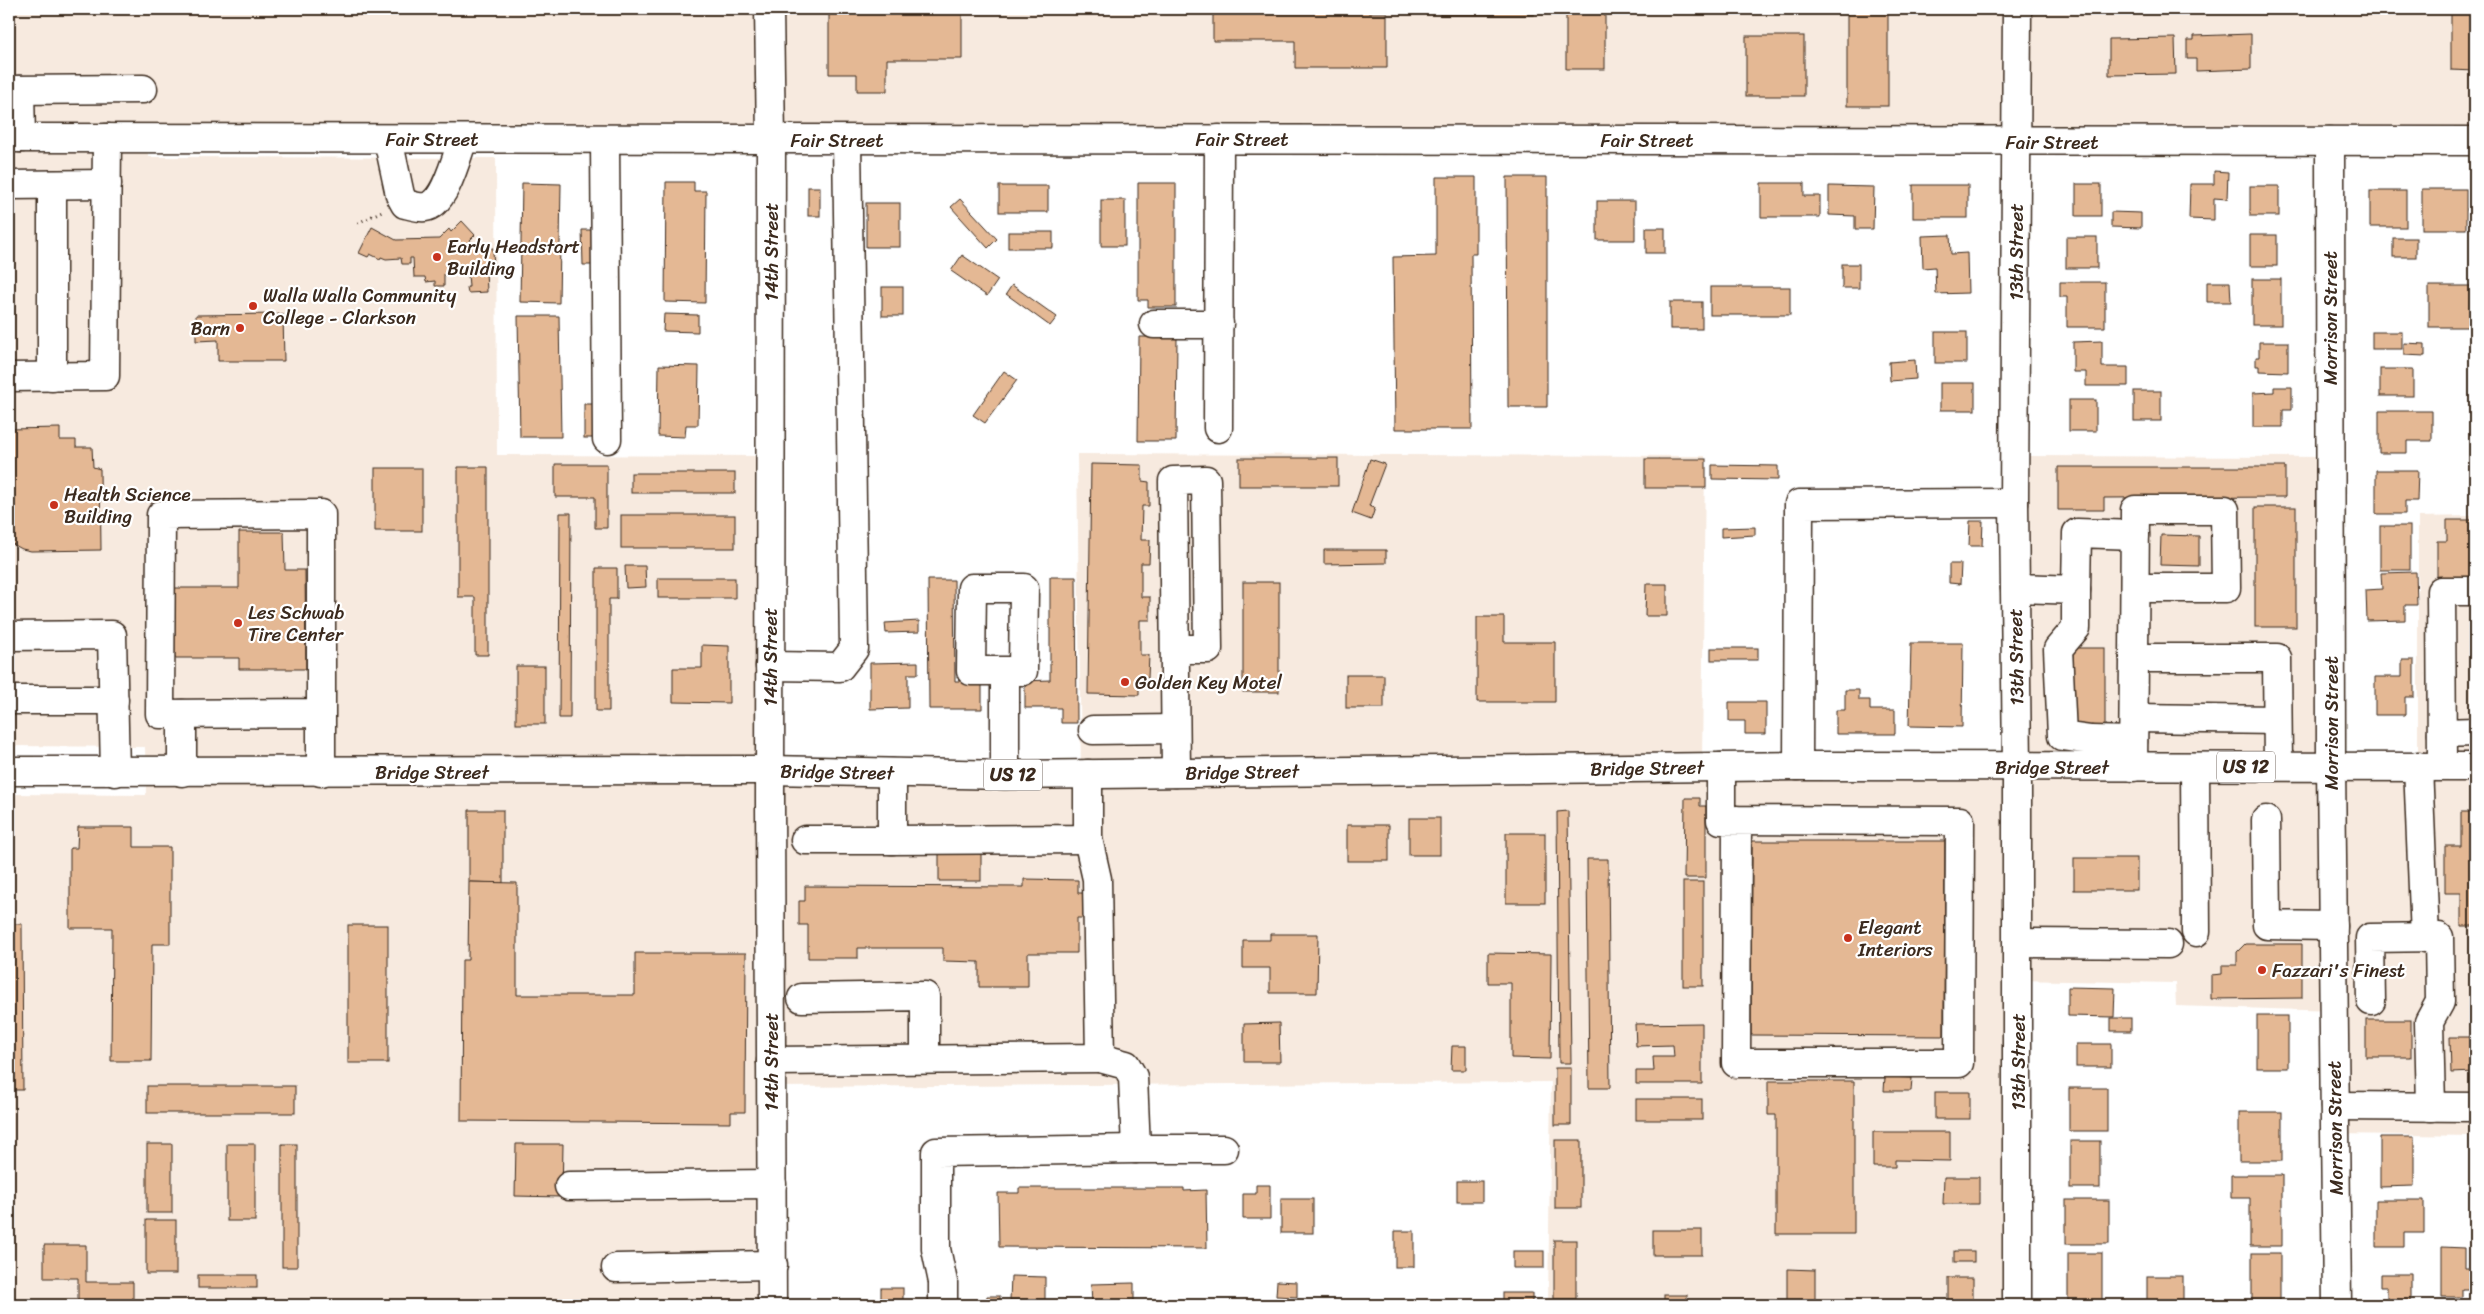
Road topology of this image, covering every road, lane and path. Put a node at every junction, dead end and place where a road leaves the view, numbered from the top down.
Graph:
1 (769, 9) edge
2 (2017, 9) edge
3 (142, 89) dead end
4 (15, 90) edge
5 (15, 138) edge
6 (107, 138) junction
7 (388, 139) junction
8 (462, 139) junction
9 (1220, 139) junction
10 (605, 140) junction
11 (771, 140) junction
12 (847, 140) junction
13 (2330, 141) junction
14 (2475, 141) edge
15 (2017, 142) junction
16 (107, 184) junction
17 (9, 185) edge
18 (52, 185) junction
19 (1154, 324) dead end
20 (1219, 324) junction
21 (9, 377) edge
22 (52, 377) junction
23 (1218, 428) dead end
24 (607, 439) dead end
25 (2014, 503) junction
26 (2135, 534) junction
27 (2015, 588) junction
28 (2135, 588) junction
29 (2076, 590) junction
30 (2475, 590) edge
31 (9, 636) edge
32 (1175, 649) junction
33 (2134, 658) junction
34 (770, 666) junction
35 (1005, 671) dead end
36 (9, 700) edge
37 (114, 700) junction
38 (321, 713) junction
39 (182, 714) junction
40 (2277, 720) junction
41 (1176, 729) junction
42 (1092, 730) dead end
43 (2442, 732) junction
44 (2475, 732) edge
45 (2133, 742) junction
46 (1798, 766) junction
47 (2278, 766) junction
48 (2331, 766) junction
49 (2430, 766) junction
50 (2017, 767) junction
51 (2195, 767) junction
52 (2475, 767) edge
53 (1721, 768) junction
54 (770, 770) junction
55 (9, 771) edge
56 (115, 772) junction
57 (182, 772) junction
58 (321, 772) junction
59 (892, 773) junction
60 (1176, 773) junction
61 (1088, 774) junction
62 (1005, 775) junction
63 (1737, 820) junction
64 (2266, 820) dead end
65 (1088, 839) junction
66 (804, 840) dead end
67 (892, 840) junction
68 (2333, 926) junction
69 (2196, 932) dead end
70 (2425, 938) junction
71 (2018, 943) junction
72 (2168, 944) dead end
73 (802, 998) dead end
74 (2371, 1001) dead end
75 (1100, 1058) junction
76 (925, 1060) junction
77 (771, 1061) junction
78 (2335, 1106) junction
79 (2431, 1107) junction
80 (2475, 1108) edge
81 (1136, 1149) junction
82 (1224, 1149) dead end
83 (772, 1184) junction
84 (569, 1186) dead end
85 (772, 1266) junction
86 (616, 1268) dead end
87 (772, 1305) edge
88 (943, 1305) edge
89 (2017, 1305) edge
90 (2337, 1305) edge

1 - 11 main road, 14th Street
2 - 15 main road, 13th Street
3 - 4 main road
4 - 5 main road
5 - 6 main road, Fair Street
6 - 7 main road, Fair Street
6 - 16 main road
7 - 8 main road, Fair Street
7 - 8 main road
8 - 10 main road, Fair Street
9 - 12 main road, Fair Street
9 - 15 main road, Fair Street
9 - 20 main road
10 - 11 main road, Fair Street
10 - 24 main road
11 - 12 main road, Fair Street
11 - 34 main road, 14th Street
12 - 34 main road
13 - 14 main road, Fair Street
13 - 15 main road, Fair Street
13 - 48 main road, Morrison Street
15 - 25 main road, 13th Street
16 - 18 main road
16 - 22 main road
17 - 18 main road
18 - 22 main road
19 - 20 main road
20 - 23 main road
21 - 22 main road
25 - 27 main road, 13th Street
25 - 46 main road
26 - 28 main road
26 - 28 main road
26 - 29 main road
27 - 29 main road
27 - 50 main road, 13th Street
28 - 33 main road
29 - 45 main road
30 - 43 main road
31 - 37 main road
32 - 32 main road
32 - 41 main road
33 - 40 main road
33 - 45 main road
34 - 54 main road, 14th Street
35 - 62 main road
36 - 37 main road
37 - 56 main road
38 - 39 main road
38 - 39 main road
38 - 58 main road
39 - 57 main road
40 - 45 main road
40 - 47 main road
41 - 42 main road
41 - 60 main road
43 - 44 main road
43 - 49 main road
45 - 50 main road, Bridge Street / US 12
45 - 51 main road, Bridge Street / US 12
46 - 50 main road, Bridge Street / US 12
46 - 53 main road, Bridge Street / US 12
47 - 48 main road, Bridge Street / US 12
47 - 51 main road, Bridge Street / US 12
48 - 49 main road, Bridge Street / US 12
48 - 68 main road, Morrison Street
49 - 52 main road, Bridge Street / US 12
49 - 70 main road
50 - 71 main road, 13th Street
51 - 69 main road
53 - 60 main road, Bridge Street / US 12
53 - 63 main road
54 - 58 main road, Bridge Street / US 12
54 - 59 main road, Bridge Street / US 12
54 - 77 main road, 14th Street
55 - 56 main road, Bridge Street / US 12
56 - 57 main road, Bridge Street / US 12
57 - 58 main road, Bridge Street / US 12
59 - 62 main road, Bridge Street / US 12
59 - 67 main road
60 - 61 main road, Bridge Street / US 12
61 - 62 main road, Bridge Street / US 12
61 - 65 main road
63 - 63 main road
64 - 68 main road
65 - 67 main road
65 - 75 main road
66 - 67 main road
68 - 78 main road, Morrison Street
70 - 74 main road
70 - 79 main road
71 - 72 main road
71 - 89 main road, 13th Street
73 - 76 main road
75 - 76 main road
75 - 81 main road
76 - 77 main road
77 - 83 main road, 14th Street
78 - 79 main road
78 - 90 main road, Morrison Street
79 - 80 main road
81 - 82 main road
81 - 88 main road
83 - 84 main road
83 - 85 main road, 14th Street
85 - 86 main road
85 - 87 main road, 14th Street

